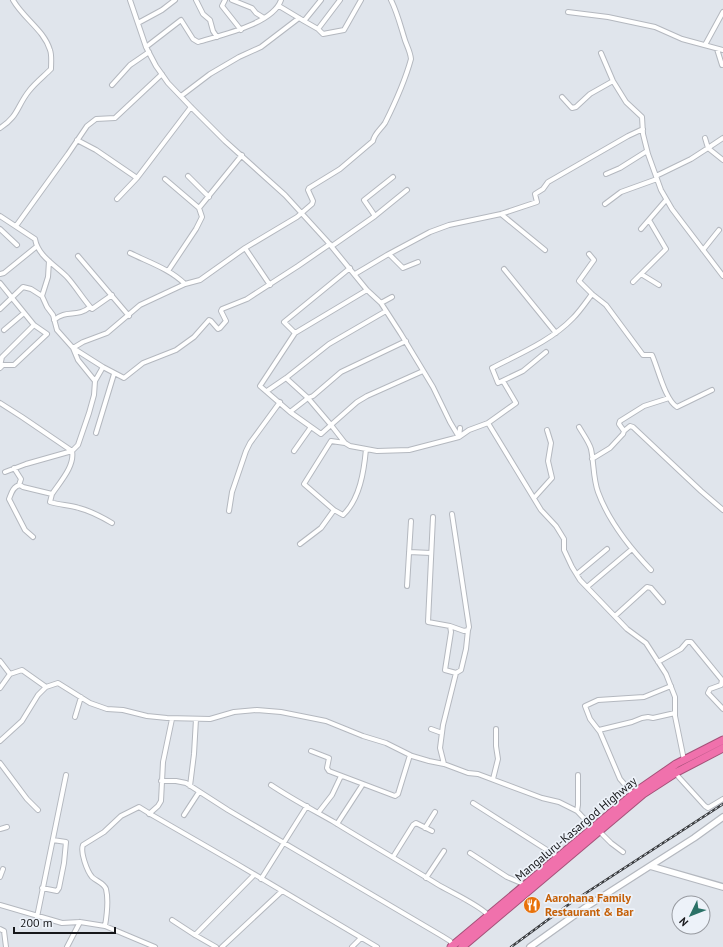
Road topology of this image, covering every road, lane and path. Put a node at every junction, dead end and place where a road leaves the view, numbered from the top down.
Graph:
1 (13, 0) edge
2 (130, 0) edge
3 (175, 0) edge
4 (196, 0) edge
5 (225, 0) edge
6 (232, 0) edge
7 (274, 0) edge
8 (321, 0) edge
9 (340, 0) edge
10 (361, 0) edge
11 (391, 0) edge
12 (280, 3) edge
13 (568, 12) dead end
14 (723, 12) edge
15 (264, 18) junction
16 (299, 18) junction
17 (304, 21) junction
18 (138, 23) junction
19 (318, 29) junction
20 (241, 30) junction
21 (217, 36) junction
22 (705, 45) junction
23 (146, 47) junction
24 (717, 48) junction
25 (723, 50) edge
26 (149, 52) junction
27 (601, 53) dead end
28 (722, 65) dead end
29 (162, 74) junction
30 (613, 82) junction
31 (112, 85) dead end
32 (181, 96) junction
33 (562, 97) dead end
34 (191, 108) junction
35 (0, 128) edge
36 (643, 129) junction
37 (705, 138) dead end
38 (723, 138) edge
39 (77, 140) junction
40 (708, 148) junction
41 (647, 151) junction
42 (242, 155) junction
43 (723, 160) edge
44 (606, 174) dead end
45 (188, 176) dead end
46 (393, 177) dead end
47 (657, 177) junction
48 (137, 178) junction
49 (165, 179) dead end
50 (407, 190) dead end
51 (209, 197) junction
52 (117, 199) dead end
53 (666, 200) junction
54 (605, 204) dead end
55 (199, 208) junction
56 (301, 214) junction
57 (501, 214) junction
58 (0, 216) edge
59 (375, 216) junction
60 (649, 220) junction
61 (16, 226) junction
62 (0, 229) edge
63 (641, 229) dead end
64 (719, 230) dead end
65 (17, 245) dead end
66 (331, 245) junction
67 (36, 247) junction
68 (245, 248) junction
69 (545, 250) dead end
70 (703, 250) junction
71 (130, 253) dead end
72 (390, 254) junction
73 (589, 254) dead end
74 (78, 256) dead end
75 (49, 261) junction
76 (418, 262) dead end
77 (350, 268) junction
78 (504, 269) dead end
79 (168, 271) junction
80 (0, 274) edge
81 (355, 274) junction
82 (641, 274) junction
83 (723, 276) edge
84 (633, 282) dead end
85 (0, 283) edge
86 (185, 284) junction
87 (270, 285) junction
88 (658, 285) dead end
89 (367, 290) junction
90 (592, 294) junction
91 (112, 295) junction
92 (42, 296) junction
93 (392, 297) dead end
94 (11, 298) junction
95 (381, 303) junction
96 (90, 307) junction
97 (0, 309) edge
98 (386, 311) junction
99 (24, 313) junction
100 (128, 316) junction
101 (54, 320) junction
102 (34, 325) junction
103 (4, 330) dead end
104 (57, 330) junction
105 (295, 333) junction
106 (556, 333) junction
107 (47, 334) junction
108 (406, 342) junction
109 (73, 348) junction
110 (546, 352) dead end
111 (0, 367) edge
112 (102, 367) junction
113 (423, 371) junction
114 (114, 374) junction
115 (286, 378) junction
116 (95, 381) junction
117 (504, 381) junction
118 (712, 390) dead end
119 (267, 391) junction
120 (308, 398) junction
121 (669, 398) junction
122 (280, 402) junction
123 (0, 403) edge
124 (290, 412) junction
125 (488, 423) junction
126 (331, 425) junction
127 (311, 427) junction
128 (460, 428) dead end
129 (579, 428) dead end
130 (546, 430) dead end
131 (624, 431) junction
132 (96, 433) dead end
133 (459, 437) junction
134 (345, 443) junction
135 (366, 449) junction
136 (72, 451) junction
137 (294, 451) dead end
138 (592, 459) junction
139 (14, 468) junction
140 (5, 472) dead end
141 (19, 485) junction
142 (52, 494) junction
143 (534, 498) junction
144 (334, 510) junction
145 (723, 510) edge
146 (229, 511) dead end
147 (452, 514) dead end
148 (433, 517) dead end
149 (411, 521) dead end
150 (112, 523) dead end
151 (33, 537) dead end
152 (300, 544) dead end
153 (607, 549) dead end
154 (632, 549) junction
155 (409, 552) junction
156 (432, 553) junction
157 (651, 570) dead end
158 (576, 574) junction
159 (407, 586) dead end
160 (587, 587) junction
161 (663, 602) dead end
162 (615, 616) junction
163 (450, 626) junction
164 (468, 630) junction
165 (0, 661) edge
166 (658, 662) junction
167 (456, 673) junction
168 (10, 674) junction
169 (671, 686) junction
170 (46, 687) junction
171 (0, 688) edge
172 (81, 697) junction
173 (723, 709) edge
174 (675, 713) junction
175 (75, 717) dead end
176 (172, 718) junction
177 (196, 719) junction
178 (431, 729) dead end
179 (496, 730) dead end
180 (599, 730) junction
181 (442, 733) junction
182 (723, 740) edge
183 (0, 741) edge
184 (723, 748) edge
185 (311, 751) dead end
186 (410, 755) junction
187 (684, 760) junction
188 (0, 763) edge
189 (444, 764) junction
190 (675, 773) junction
191 (578, 775) dead end
192 (66, 776) dead end
193 (341, 776) junction
194 (493, 779) junction
195 (161, 781) junction
196 (363, 784) junction
197 (271, 785) dead end
198 (190, 786) junction
199 (199, 792) junction
200 (633, 794) junction
201 (723, 799) edge
202 (473, 803) dead end
203 (307, 806) junction
204 (38, 810) dead end
205 (577, 811) junction
206 (435, 812) dead end
207 (318, 813) junction
208 (149, 814) junction
209 (184, 815) dead end
210 (723, 817) edge
211 (337, 824) junction
212 (7, 827) dead end
213 (425, 828) junction
214 (0, 829) edge
215 (596, 829) junction
216 (432, 831) dead end
217 (53, 840) junction
218 (283, 842) junction
219 (444, 851) dead end
220 (623, 852) dead end
221 (470, 853) dead end
222 (393, 857) junction
223 (558, 857) junction
224 (650, 866) junction
225 (3, 869) dead end
226 (254, 875) junction
227 (0, 877) edge
228 (426, 878) junction
229 (260, 879) junction
230 (526, 885) junction
231 (723, 887) edge
232 (42, 888) junction
233 (282, 891) junction
234 (0, 905) edge
235 (489, 916) junction
236 (37, 917) junction
237 (172, 920) dead end
238 (80, 922) junction
239 (104, 926) junction
240 (0, 929) edge
241 (195, 935) junction
242 (361, 938) junction
243 (452, 946) edge
244 (6, 947) edge
245 (67, 947) edge
246 (155, 947) edge
247 (216, 947) edge
248 (222, 947) edge
249 (352, 947) edge
250 (377, 947) edge
251 (462, 947) edge
252 (530, 947) edge

1 - 35 street
2 - 18 street
3 - 18 street
4 - 21 street
5 - 20 street
6 - 15 street
7 - 12 street
8 - 17 street
9 - 19 street
10 - 19 street
11 - 56 street
12 - 15 street
12 - 16 street
13 - 22 street
14 - 22 street
15 - 20 street
16 - 17 street
16 - 32 street
17 - 19 street
18 - 23 street
20 - 21 street
21 - 23 street
22 - 24 street
23 - 26 street
24 - 25 street
24 - 28 street
26 - 29 street
26 - 31 street
27 - 30 street
29 - 32 street
29 - 39 street
30 - 33 street
30 - 36 street
32 - 34 street
34 - 42 street
34 - 48 street
36 - 41 street
36 - 57 street
37 - 40 street
38 - 40 street
39 - 48 street
39 - 61 street
40 - 43 street
40 - 47 street
41 - 44 street
41 - 47 street
42 - 51 street
42 - 56 street
45 - 51 street
46 - 59 street
47 - 53 street
47 - 54 street
48 - 52 street
49 - 55 street
50 - 59 street
51 - 55 street
53 - 60 street
53 - 70 street
55 - 79 street
56 - 66 street
56 - 68 street
57 - 69 street
57 - 72 street
58 - 61 street
59 - 66 street
60 - 63 street
60 - 82 street
61 - 67 street
62 - 65 street
64 - 70 street
66 - 77 street
66 - 87 street
67 - 75 street
67 - 80 street
68 - 86 street
68 - 87 street
70 - 83 street
71 - 79 street
72 - 76 street
72 - 81 street
73 - 90 street
74 - 91 street
75 - 92 street
75 - 96 street
77 - 81 street
77 - 105 street
78 - 106 street
79 - 86 street
81 - 89 street
82 - 84 street
82 - 88 street
85 - 94 street
86 - 100 street
87 - 114 street
89 - 95 street
89 - 105 street
90 - 106 street
90 - 121 street
91 - 96 street
91 - 100 street
92 - 94 street
92 - 101 street
93 - 95 street
94 - 97 street
94 - 99 street
95 - 98 street
96 - 101 street
98 - 108 street
98 - 115 street
99 - 102 street
99 - 103 street
100 - 109 street
101 - 104 street
102 - 107 street
102 - 111 street
104 - 107 street
104 - 109 street
105 - 119 street
106 - 117 street
107 - 111 street
108 - 113 street
108 - 120 street
109 - 112 street
109 - 116 street
110 - 117 street
112 - 114 street
112 - 116 street
113 - 126 street
113 - 133 street
114 - 132 street
115 - 119 street
115 - 120 street
116 - 136 street
117 - 125 street
118 - 121 street
119 - 122 street
120 - 124 street
120 - 126 street
121 - 131 street
122 - 124 street
122 - 146 street
123 - 136 street
124 - 127 street
125 - 133 street
125 - 143 street
126 - 127 street
126 - 134 street
127 - 137 street
128 - 133 street
129 - 138 street
130 - 143 street
131 - 138 street
131 - 145 street
133 - 135 street
134 - 135 street
134 - 144 street
135 - 144 street
136 - 139 street
136 - 142 street
138 - 154 street
139 - 140 street
139 - 141 street
141 - 142 street
141 - 151 street
142 - 150 street
143 - 158 street
144 - 152 street
147 - 164 street
148 - 156 street
149 - 155 street
153 - 158 street
154 - 157 street
154 - 160 street
155 - 156 street
155 - 159 street
156 - 163 street
158 - 160 street
160 - 162 street
161 - 162 street
162 - 166 street
163 - 164 street
163 - 167 street
164 - 167 street
165 - 168 street
166 - 169 street
166 - 173 street
167 - 181 street
168 - 170 street
168 - 171 street
169 - 174 street
169 - 180 street
170 - 172 street
170 - 183 street
172 - 175 street
172 - 176 street
174 - 180 street
174 - 187 street
176 - 177 street
176 - 195 street
177 - 186 street
177 - 198 street
178 - 181 street
179 - 194 street
180 - 200 street
181 - 189 street
182 - 187 highway, Mangaluru-Kasargod Highway
184 - 190 highway, Mangaluru-Kasargod Highway
185 - 193 street
186 - 189 street
186 - 196 street
187 - 200 highway, Mangaluru-Kasargod Highway
188 - 204 street
189 - 194 street
190 - 201 street
190 - 215 highway, Mangaluru-Kasargod Highway
191 - 205 street
192 - 217 street
193 - 196 street
193 - 207 street
194 - 205 street
195 - 198 street
195 - 208 street
196 - 211 street
197 - 203 street
198 - 199 street
199 - 209 street
199 - 218 street
200 - 215 highway, Mangaluru-Kasargod Highway
202 - 223 street
203 - 207 street
203 - 218 street
205 - 215 street
206 - 213 street
207 - 211 street
208 - 226 street
208 - 239 street
210 - 224 street
211 - 222 street
212 - 214 street
213 - 216 street
213 - 222 street
215 - 220 street
215 - 223 highway, Mangaluru-Kasargod Highway
215 - 251 highway, Mangaluru-Kasargod Highway
217 - 232 street
217 - 232 street
218 - 229 street
218 - 243 street
219 - 228 street
221 - 230 street
222 - 228 street
223 - 230 highway, Mangaluru-Kasargod Highway
224 - 231 street
224 - 252 street
225 - 227 street
226 - 229 street
226 - 241 street
228 - 235 street
229 - 233 street
230 - 235 highway, Mangaluru-Kasargod Highway
232 - 236 street
233 - 242 street
233 - 248 street
234 - 236 street
235 - 243 highway, Mangaluru-Kasargod Highway
236 - 238 street
237 - 241 street
238 - 239 street
238 - 245 street
239 - 246 street
240 - 244 street
241 - 247 street
242 - 249 street
242 - 250 street

